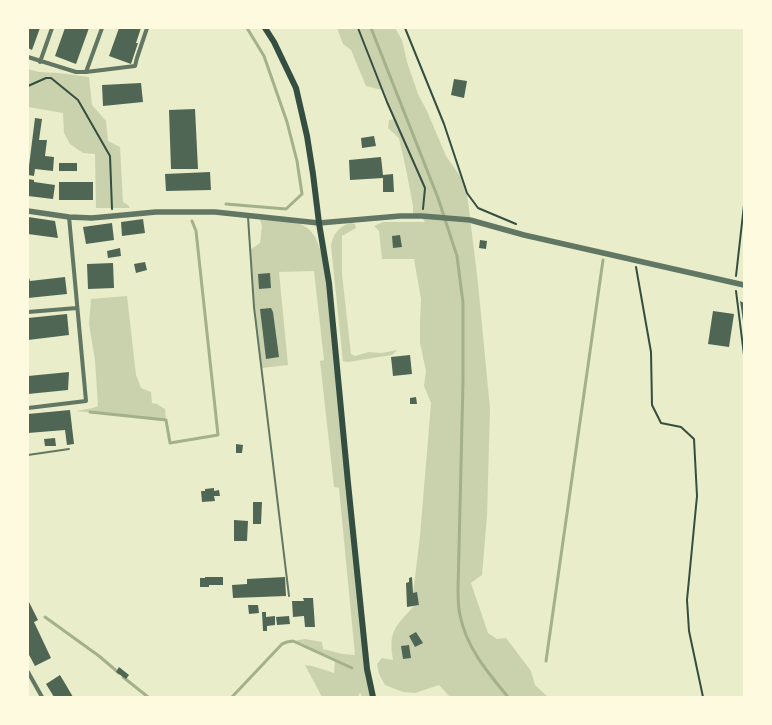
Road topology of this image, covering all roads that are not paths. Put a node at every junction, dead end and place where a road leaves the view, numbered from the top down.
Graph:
1 (52, 28) edge
2 (102, 28) edge
3 (147, 28) edge
4 (265, 28) edge
5 (28, 58) edge
6 (40, 62) junction
7 (86, 72) junction
8 (28, 211) edge
9 (248, 216) junction
10 (69, 217) junction
11 (319, 223) junction
12 (744, 285) edge
13 (77, 308) junction
14 (28, 312) edge
15 (28, 408) edge
16 (69, 449) dead end
17 (28, 455) edge
18 (290, 596) dead end
19 (28, 672) edge
20 (42, 697) edge
21 (373, 697) edge

1 - 6 street
2 - 7 street
3 - 7 street
4 - 11 main road
5 - 6 street
6 - 7 street
8 - 10 street
9 - 10 street
9 - 11 street
9 - 18 lane
10 - 13 street
11 - 12 street
11 - 21 main road
13 - 14 street
13 - 15 street
16 - 17 lane
19 - 20 street

